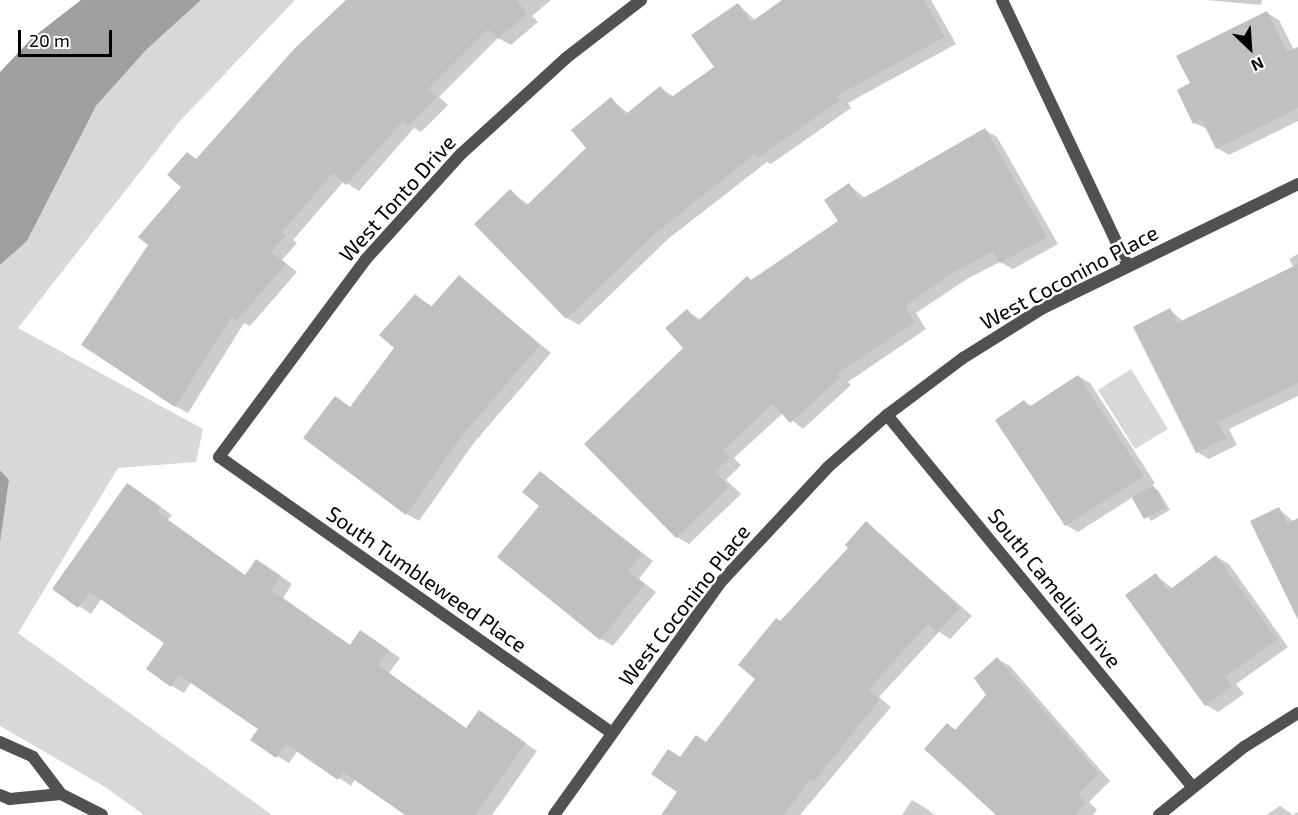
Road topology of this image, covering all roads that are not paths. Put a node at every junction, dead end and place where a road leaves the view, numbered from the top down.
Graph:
1 (641, 0) edge
2 (1002, 0) edge
3 (1298, 184) edge
4 (1126, 264) junction
5 (887, 415) junction
6 (219, 457) joint
7 (1298, 713) edge
8 (612, 733) junction
9 (0, 742) edge
10 (1192, 786) junction
11 (62, 794) junction
12 (0, 795) edge
13 (102, 815) edge
14 (554, 815) edge
15 (1159, 815) edge

1 - 6 street, West Tonto Drive
2 - 4 street
3 - 4 street, West Coconino Place
4 - 5 street, West Coconino Place
5 - 8 street, West Coconino Place
5 - 10 street, South Camellia Drive
6 - 8 street, South Tumbleweed Place
7 - 10 street
8 - 14 street, West Coconino Place
9 - 11 street
10 - 15 street
11 - 12 street
11 - 13 street

